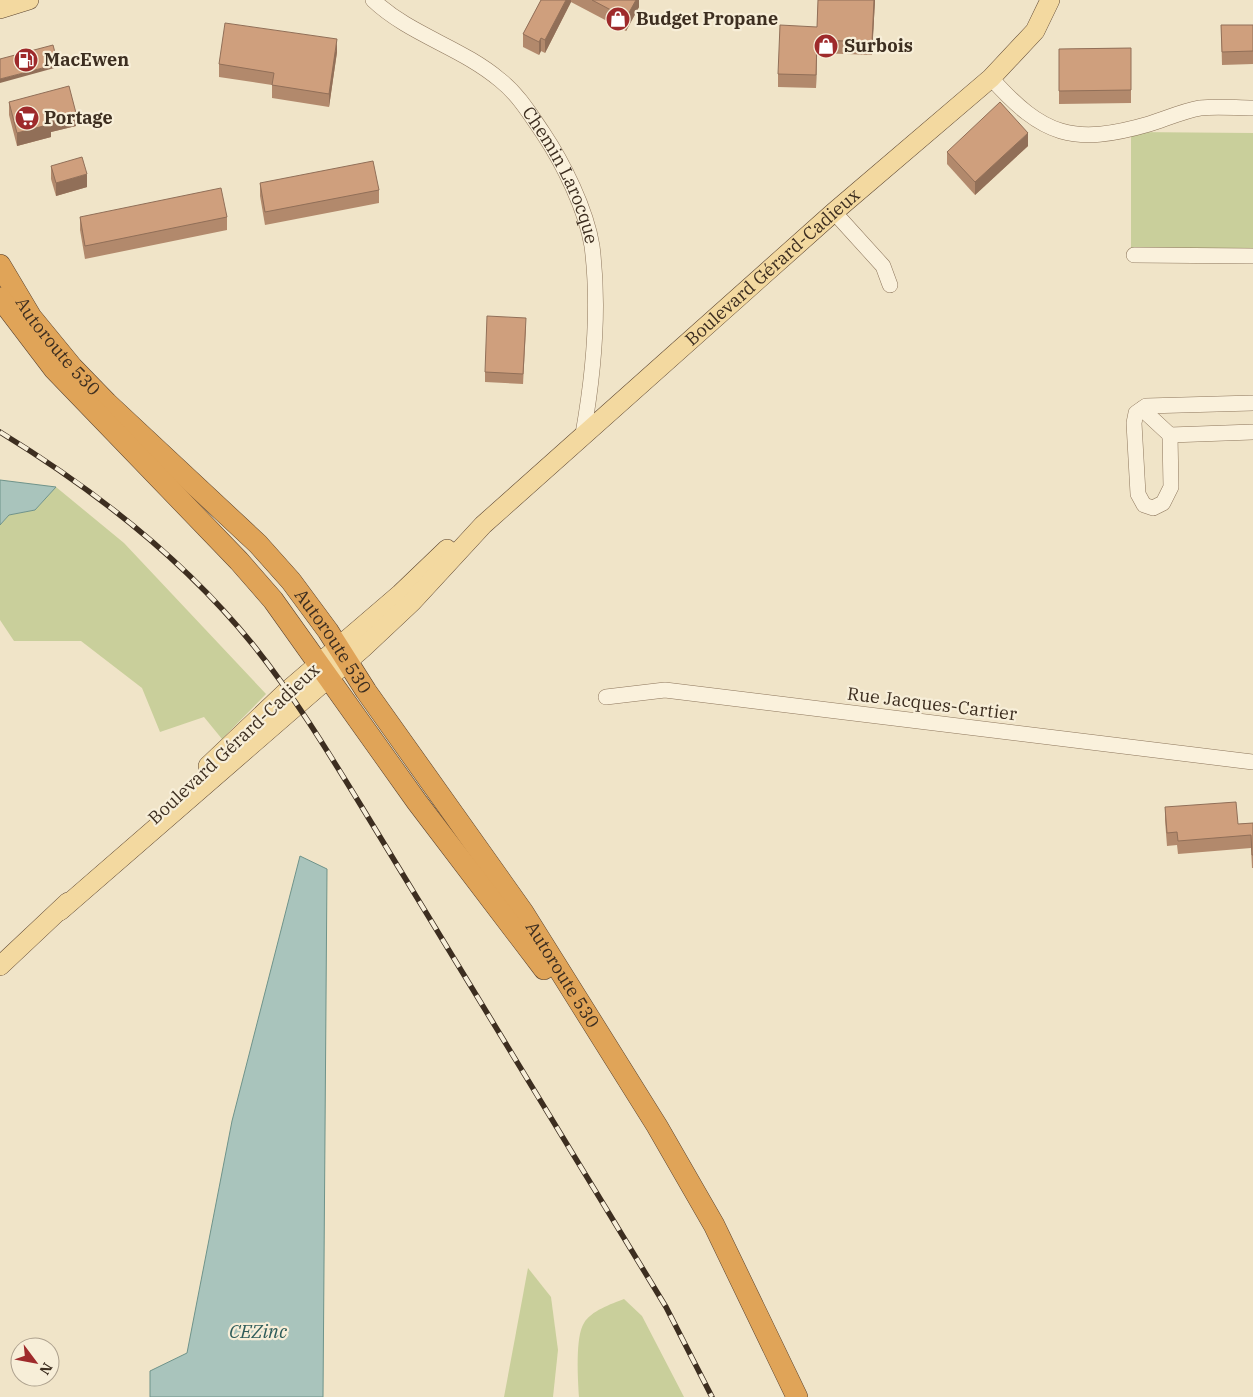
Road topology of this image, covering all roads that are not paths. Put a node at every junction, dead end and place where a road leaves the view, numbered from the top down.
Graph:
1 (29, 0) edge
2 (372, 0) edge
3 (1050, 0) edge
4 (0, 9) edge
5 (991, 78) junction
6 (1253, 108) edge
7 (834, 212) junction
8 (1134, 255) dead end
9 (1253, 256) edge
10 (0, 265) edge
11 (890, 285) dead end
12 (0, 298) edge
13 (1253, 403) edge
14 (1142, 409) junction
15 (1253, 432) edge
16 (583, 434) junction
17 (1170, 435) junction
18 (343, 654) junction
19 (323, 671) junction
20 (606, 697) dead end
21 (1253, 762) edge
22 (0, 966) edge
23 (615, 1060) junction
24 (797, 1397) edge

1 - 4 main road
2 - 16 street, Chemin Larocque
3 - 5 main road, Boulevard Gérard-Cadieux
5 - 6 street
5 - 7 main road, Boulevard Gérard-Cadieux
7 - 11 street
7 - 16 main road, Boulevard Gérard-Cadieux
8 - 9 street
10 - 18 highway, Autoroute 530
12 - 19 highway, Autoroute 530
13 - 14 street
14 - 17 street
14 - 17 street
15 - 17 street
16 - 18 main road, Boulevard Gérard-Cadieux
18 - 19 main road, Boulevard Gérard-Cadieux
18 - 23 highway, Autoroute 530
19 - 22 main road, Boulevard Gérard-Cadieux
19 - 23 highway, Autoroute 530
20 - 21 street, Rue Jacques-Cartier
23 - 24 highway, Autoroute 530

